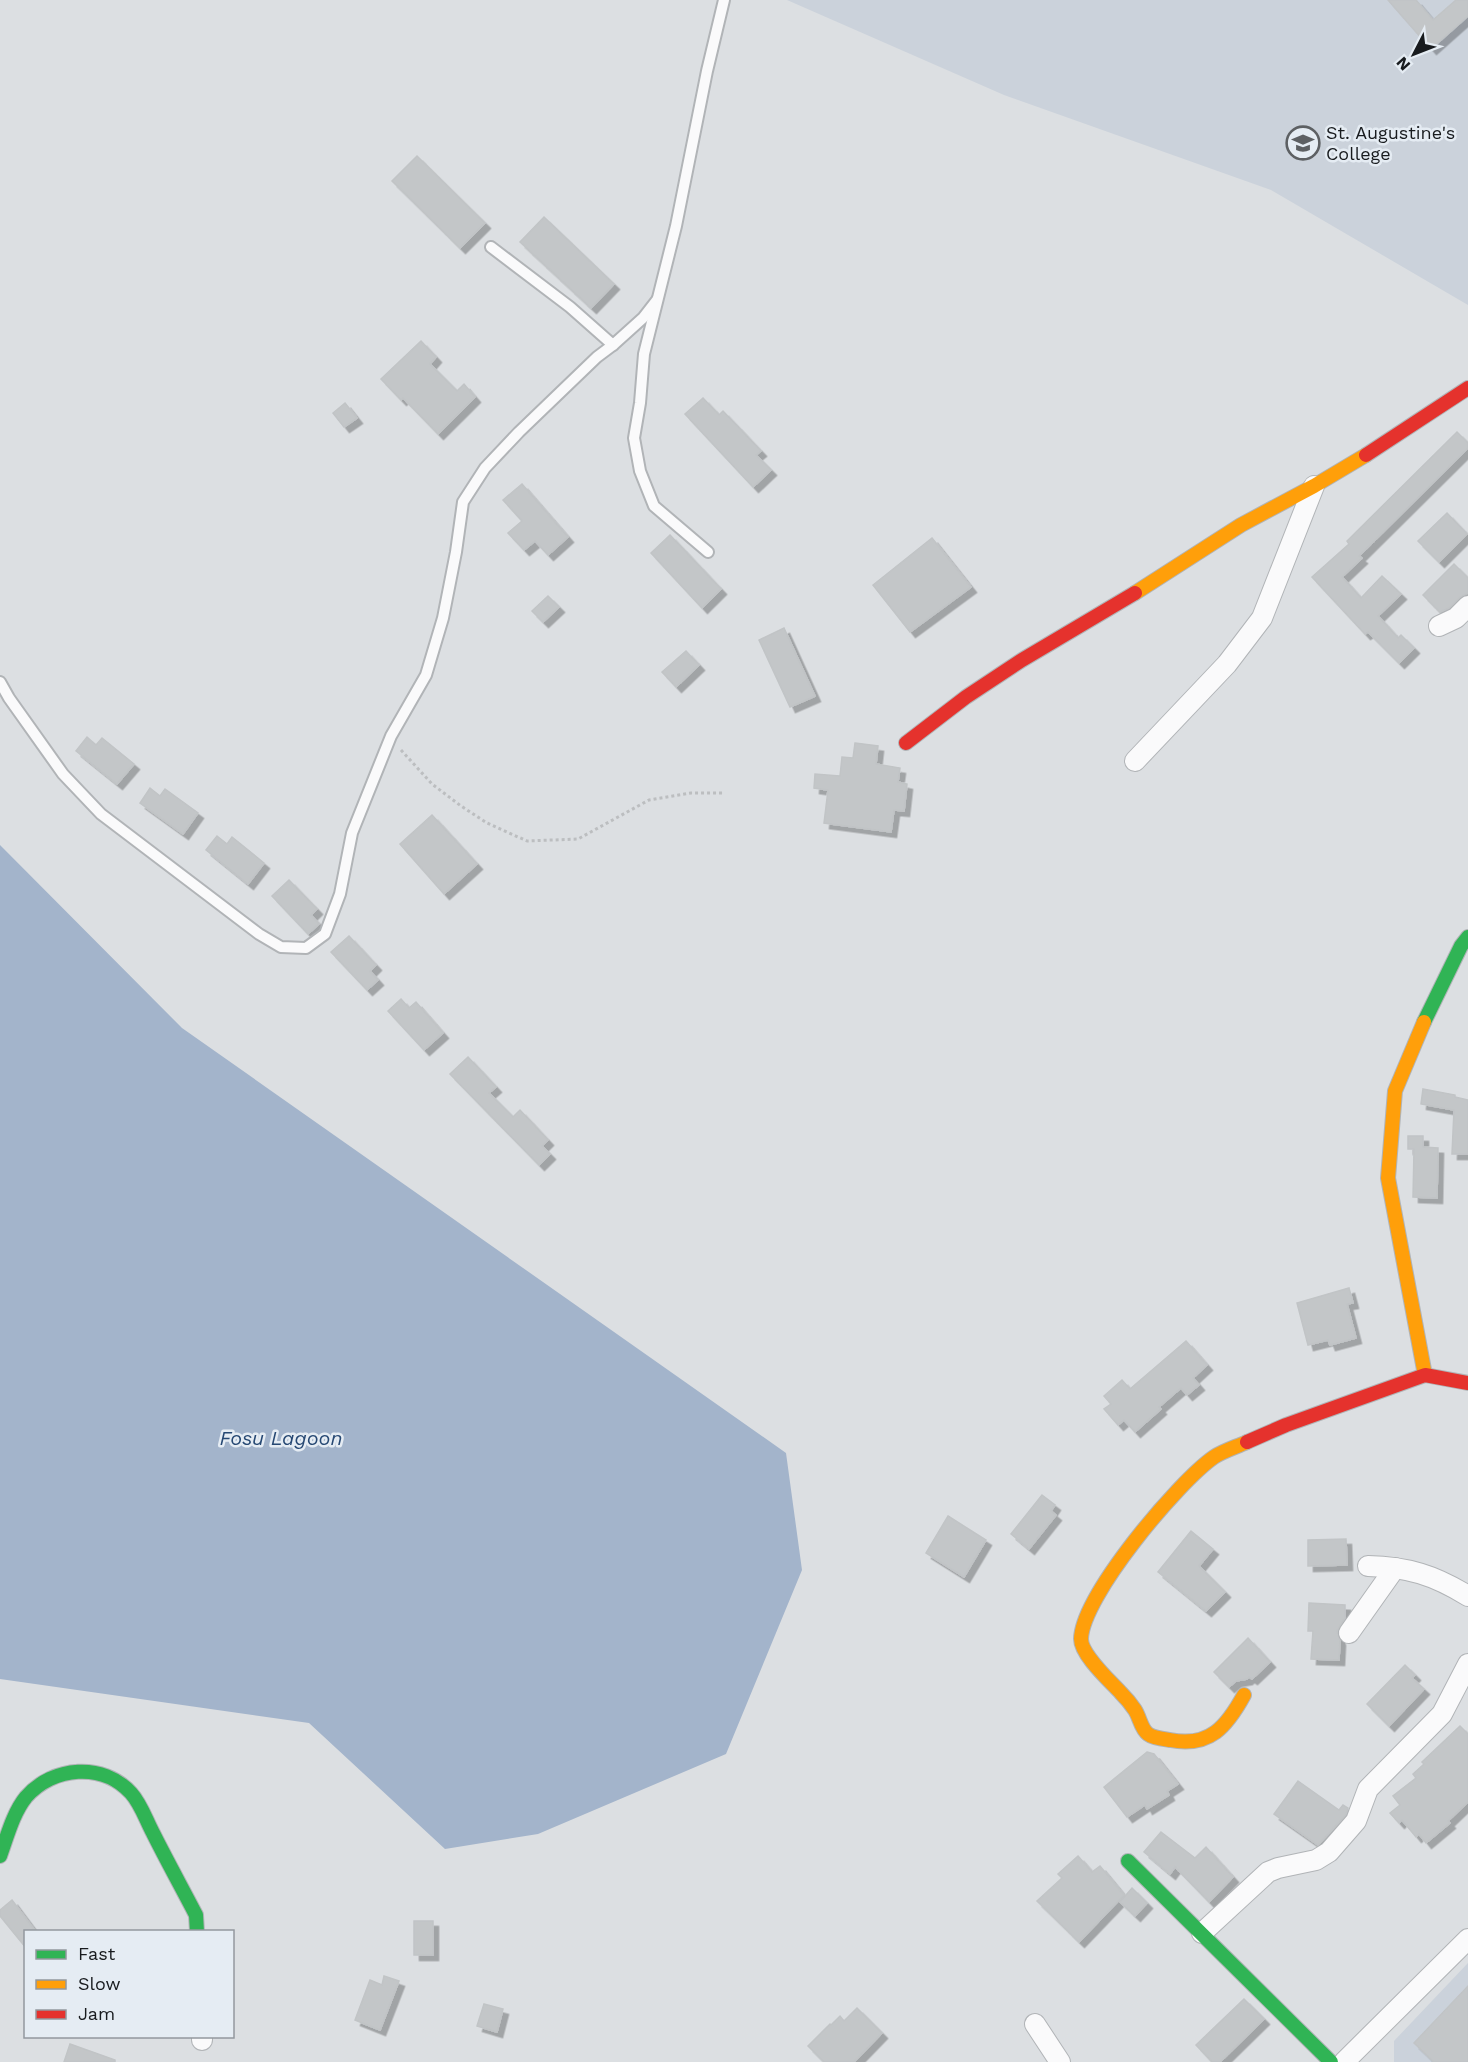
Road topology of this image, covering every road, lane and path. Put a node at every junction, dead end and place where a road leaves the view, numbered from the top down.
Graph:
1 (724, 0) edge
2 (491, 247) dead end
3 (657, 300) junction
4 (613, 345) junction
5 (1468, 388) edge
6 (1314, 486) junction
7 (708, 552) dead end
8 (1468, 606) edge
9 (1439, 626) dead end
10 (0, 682) edge
11 (391, 736) junction
12 (906, 743) dead end
13 (1135, 760) dead end
14 (723, 793) dead end
15 (1468, 937) edge
16 (1425, 1375) junction
17 (1468, 1383) edge
18 (1368, 1566) dead end
19 (1395, 1568) junction
20 (1468, 1596) edge
21 (1349, 1633) dead end
22 (1468, 1664) edge
23 (1244, 1695) dead end
24 (0, 1856) edge
25 (1128, 1861) dead end
26 (197, 1930) edge
27 (1202, 1933) junction
28 (1468, 1939) edge
29 (1035, 2024) dead end
30 (1060, 2062) edge
31 (1331, 2062) edge
32 (1344, 2062) edge

1 - 3 lane
2 - 4 lane
3 - 4 lane
3 - 7 lane
4 - 11 lane
5 - 6 street
6 - 12 street
6 - 13 street
8 - 9 street
10 - 11 lane
11 - 14 path
15 - 16 street
16 - 17 street
16 - 23 street
18 - 19 street
19 - 20 street
19 - 21 street
22 - 27 street
24 - 26 street
25 - 27 street
27 - 31 street
28 - 32 street
29 - 30 street

